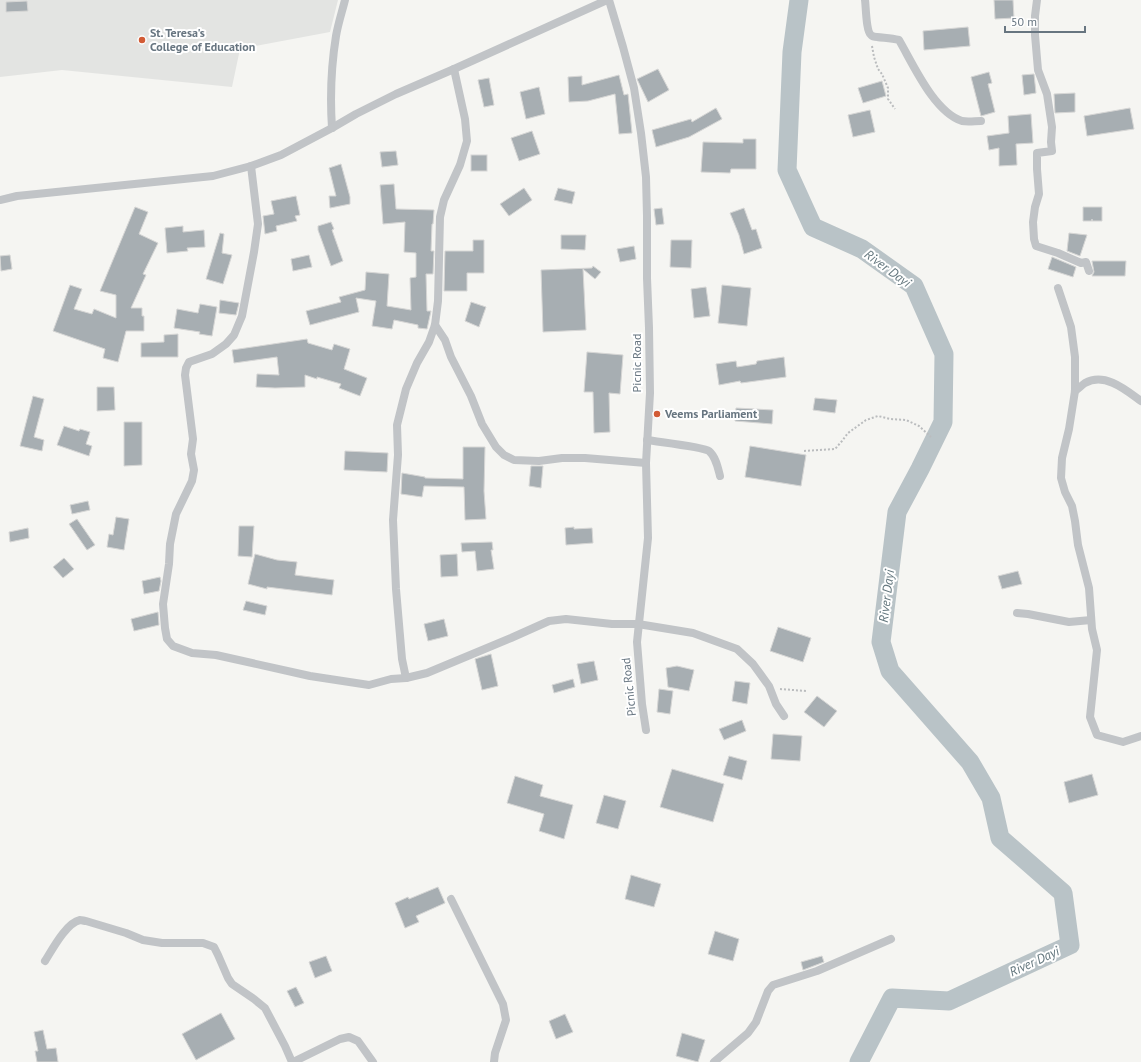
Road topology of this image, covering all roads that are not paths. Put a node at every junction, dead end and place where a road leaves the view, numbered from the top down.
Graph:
1 (345, 0) edge
2 (608, 0) edge
3 (865, 0) edge
4 (1037, 0) edge
5 (454, 69) junction
6 (981, 121) dead end
7 (332, 128) junction
8 (251, 166) junction
9 (0, 200) edge
10 (1089, 271) dead end
11 (1058, 288) dead end
12 (435, 326) junction
13 (1075, 391) junction
14 (1141, 401) edge
15 (648, 440) junction
16 (646, 463) junction
17 (720, 476) dead end
18 (1017, 613) dead end
19 (1091, 620) junction
20 (638, 624) junction
21 (406, 678) junction
22 (784, 716) dead end
23 (646, 730) dead end
24 (1141, 736) edge
25 (451, 899) dead end
26 (891, 939) dead end
27 (45, 961) dead end
28 (292, 1062) edge
29 (373, 1062) edge
30 (494, 1062) edge
31 (714, 1062) edge

1 - 7 street
2 - 5 street
2 - 15 street, Picnic Road
3 - 6 street
4 - 10 street
5 - 7 street
5 - 12 street
7 - 8 street
8 - 9 street
8 - 21 street
11 - 13 street
12 - 16 street
12 - 21 street
13 - 14 street
13 - 19 street
15 - 16 street, Picnic Road
15 - 17 street
16 - 20 street, Picnic Road
18 - 19 street
19 - 24 street
20 - 21 street
20 - 22 street
20 - 23 street, Picnic Road
25 - 30 street
26 - 31 street
27 - 28 street
28 - 29 street

